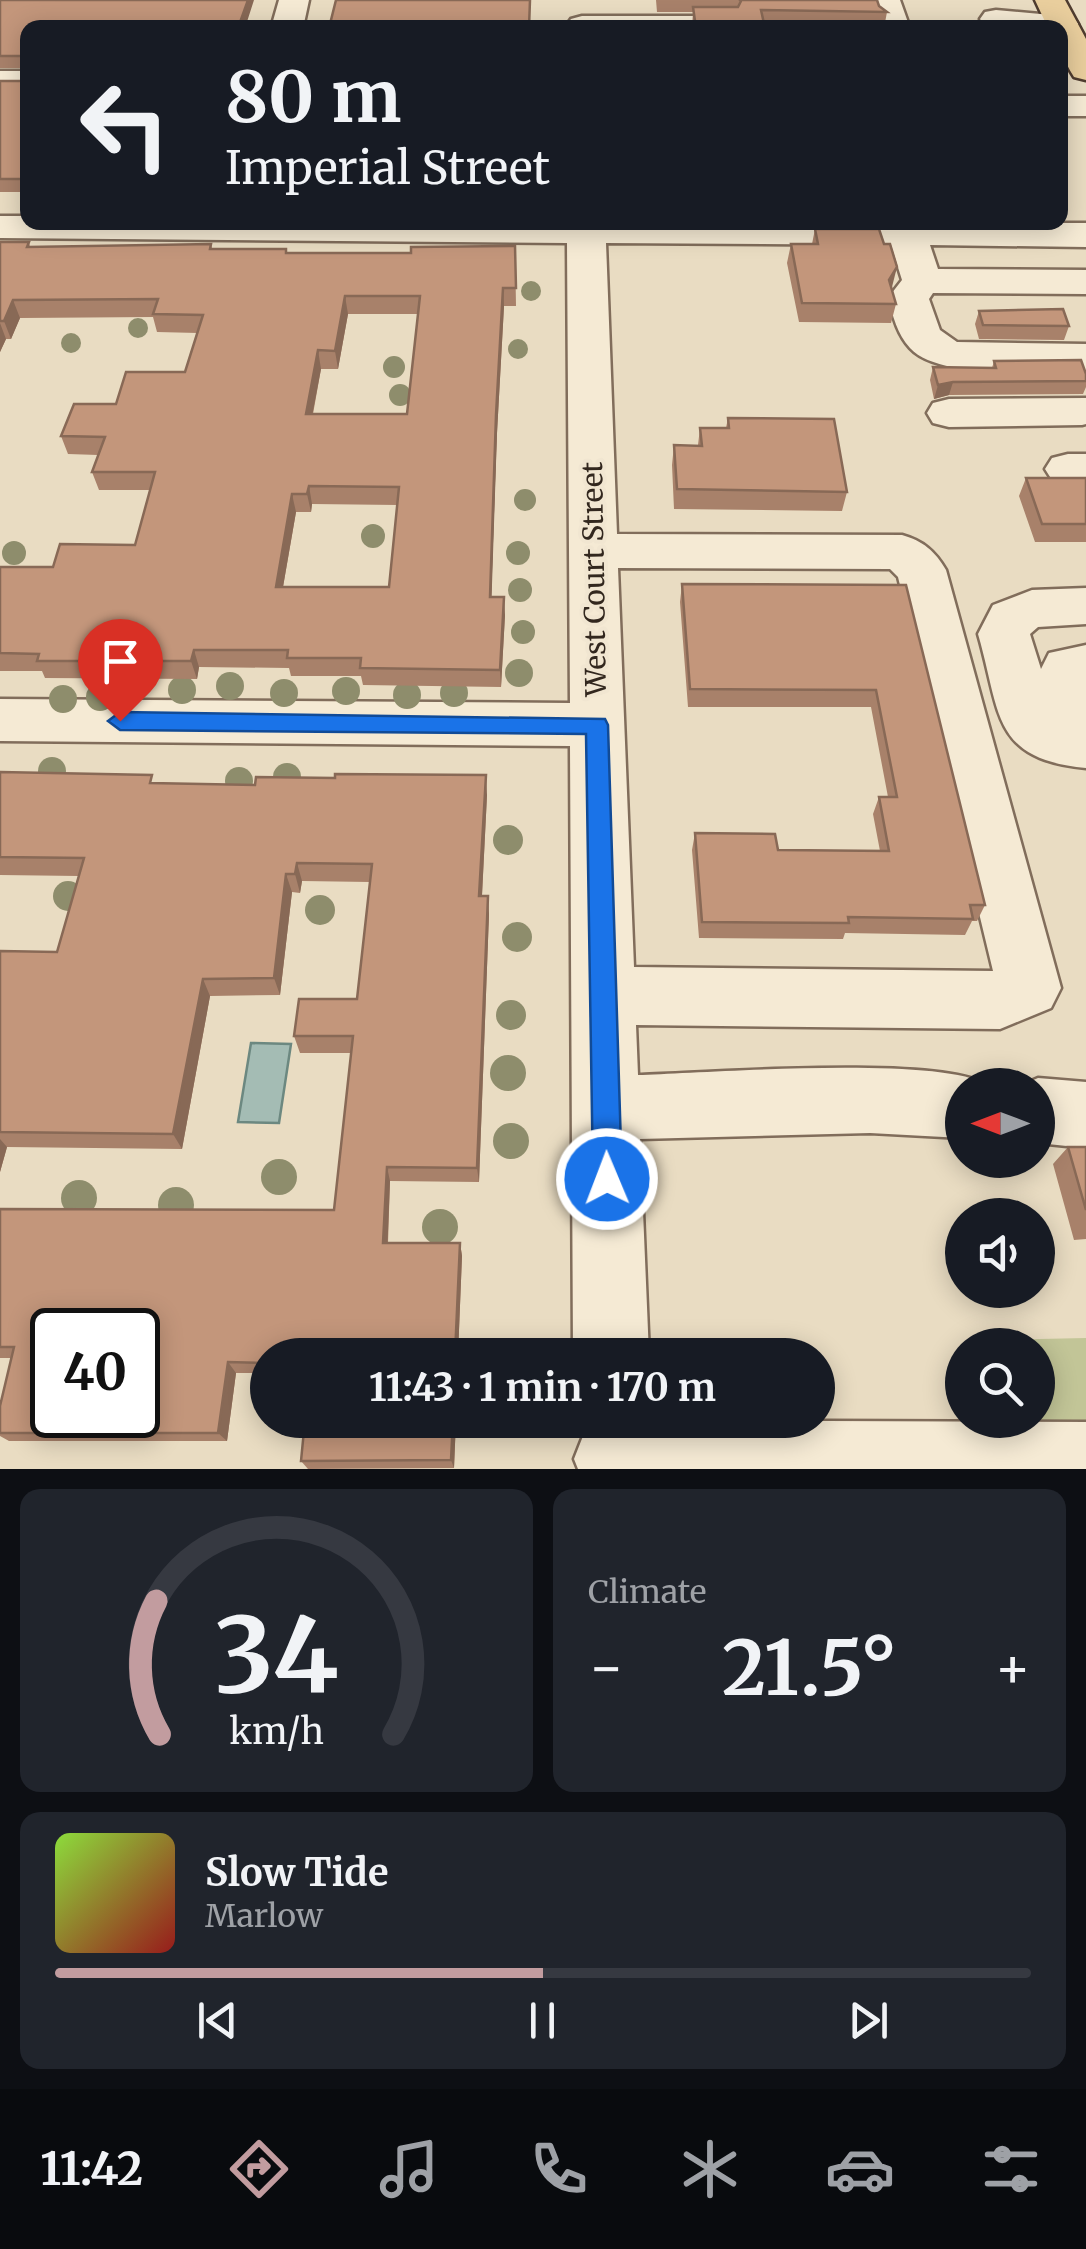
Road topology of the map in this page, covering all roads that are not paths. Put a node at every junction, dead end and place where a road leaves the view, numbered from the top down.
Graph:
1 (1056, 12) edge
2 (638, 13) edge
3 (994, 16) edge
4 (582, 18) edge
5 (682, 20) edge
6 (1068, 35) edge
7 (1086, 70) edge
8 (586, 230) edge
9 (906, 230) edge
10 (1016, 230) edge
11 (1071, 231) edge
12 (922, 281) junction
13 (1086, 282) edge
14 (1086, 357) edge
15 (1084, 406) edge
16 (950, 413) dead end
17 (593, 551) junction
18 (1071, 606) edge
19 (1080, 664) edge
20 (0, 720) edge
21 (597, 725) junction
22 (1086, 744) edge
23 (603, 996) junction
24 (945, 1105) edge
25 (606, 1108) junction
26 (1055, 1112) edge
27 (1086, 1115) edge
28 (611, 1338) edge
29 (613, 1449) edge
30 (1086, 1461) edge

1 - 3 street
2 - 4 street
2 - 5 street
6 - 7 main road
8 - 17 street, West Court Street
9 - 12 street
10 - 11 street
12 - 13 street
12 - 14 street
15 - 16 street
17 - 21 street, West Court Street
17 - 23 street
18 - 19 street
18 - 22 street
19 - 22 street
20 - 21 street
21 - 23 street, West Court Street
23 - 25 street, West Court Street
24 - 25 street
25 - 28 street, West Court Street
26 - 27 street
29 - 30 street

